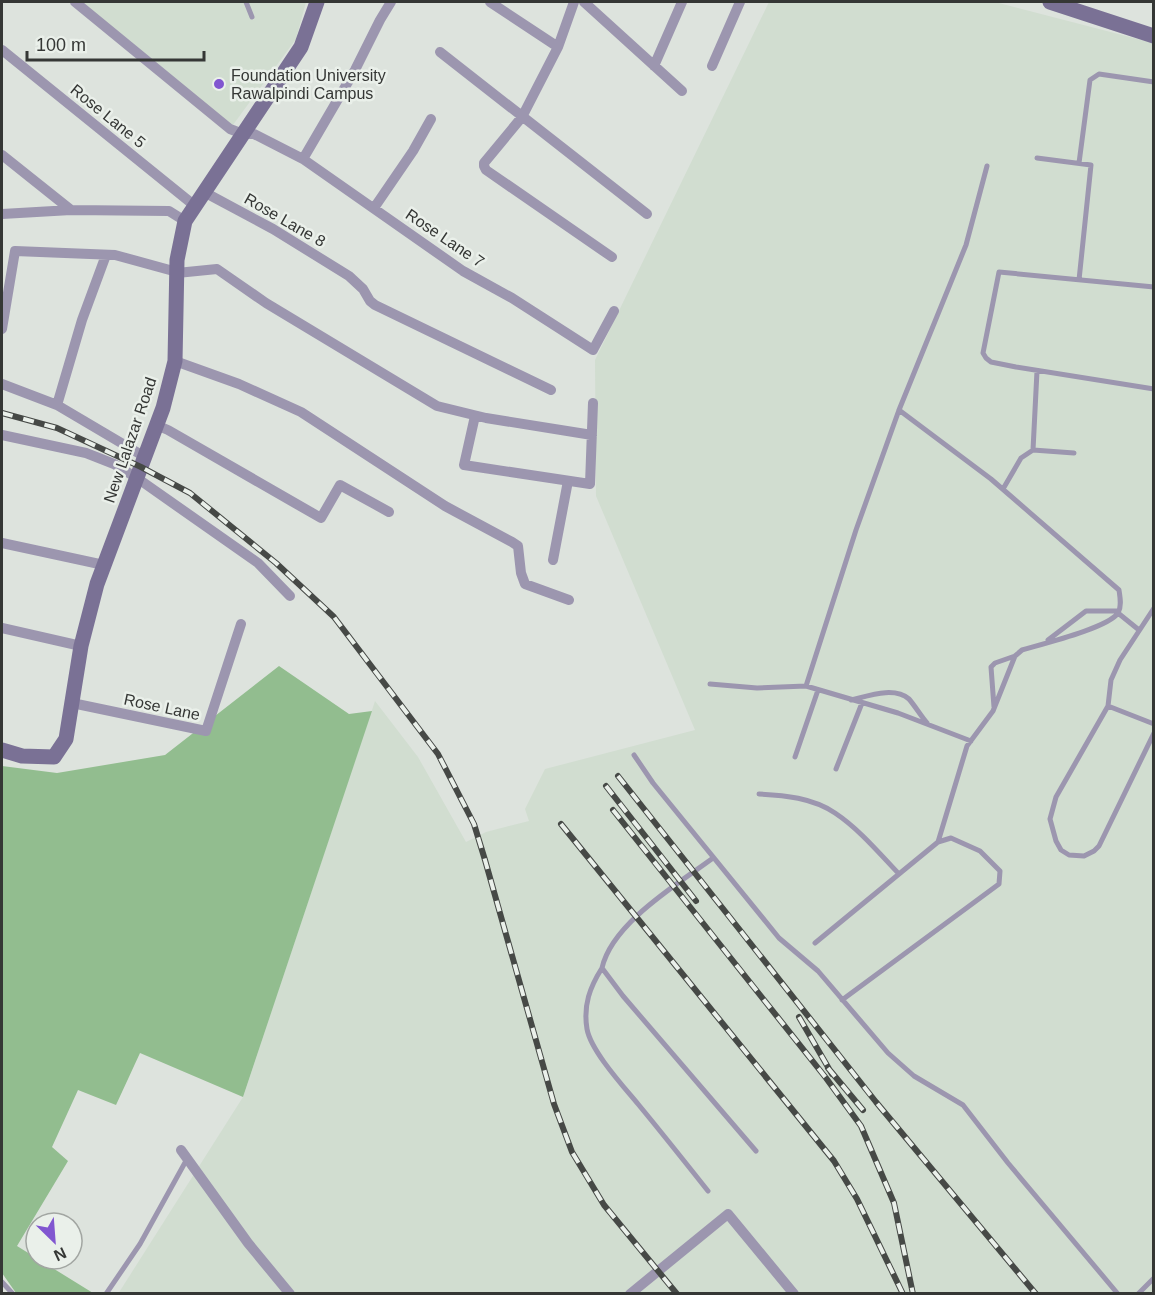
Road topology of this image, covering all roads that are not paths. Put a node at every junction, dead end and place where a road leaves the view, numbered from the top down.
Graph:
1 (75, 2) edge
2 (246, 2) edge
3 (317, 2) edge
4 (391, 2) edge
5 (490, 2) edge
6 (574, 2) edge
7 (584, 2) edge
8 (682, 2) edge
9 (740, 2) edge
10 (1050, 2) edge
11 (252, 17) dead end
12 (1154, 36) edge
13 (558, 47) junction
14 (2, 50) edge
15 (440, 52) dead end
16 (654, 66) junction
17 (712, 66) dead end
18 (1154, 82) edge
19 (682, 91) dead end
20 (522, 117) junction
21 (431, 118) dead end
22 (243, 134) junction
23 (2, 155) edge
24 (1037, 158) dead end
25 (303, 159) junction
26 (1079, 163) junction
27 (987, 166) dead end
28 (204, 192) junction
29 (195, 206) junction
30 (374, 208) junction
31 (71, 210) junction
32 (2, 214) edge
33 (647, 214) dead end
34 (185, 221) junction
35 (106, 255) junction
36 (612, 257) dead end
37 (177, 273) junction
38 (1079, 280) junction
39 (1154, 287) edge
40 (614, 311) dead end
41 (2, 329) edge
42 (174, 361) junction
43 (1037, 371) junction
44 (2, 384) edge
45 (1154, 389) edge
46 (551, 390) dead end
47 (593, 404) dead end
48 (57, 405) junction
49 (899, 410) junction
50 (475, 416) junction
51 (156, 425) junction
52 (2, 435) edge
53 (592, 435) junction
54 (1033, 450) junction
55 (1074, 453) dead end
56 (145, 457) junction
57 (137, 478) junction
58 (568, 481) junction
59 (1003, 489) junction
60 (389, 512) dead end
61 (2, 543) edge
62 (553, 560) dead end
63 (104, 565) junction
64 (290, 596) dead end
65 (568, 600) dead end
66 (1154, 608) edge
67 (1118, 612) junction
68 (241, 624) dead end
69 (2, 628) edge
70 (1139, 630) junction
71 (1045, 643) junction
72 (81, 646) junction
73 (1015, 656) junction
74 (710, 684) dead end
75 (806, 686) junction
76 (819, 690) junction
77 (851, 700) junction
78 (72, 703) junction
79 (862, 703) junction
80 (1108, 706) junction
81 (994, 708) junction
82 (1154, 724) edge
83 (927, 725) junction
84 (1154, 733) edge
85 (971, 741) junction
86 (2, 750) edge
87 (634, 755) dead end
88 (795, 757) dead end
89 (836, 769) dead end
90 (759, 794) dead end
91 (938, 842) junction
92 (713, 858) junction
93 (899, 874) junction
94 (815, 944) dead end
95 (602, 968) junction
96 (842, 1000) junction
97 (756, 1151) dead end
98 (184, 1155) joint
99 (708, 1191) dead end
100 (1154, 1278) edge
101 (2, 1281) edge
102 (13, 1293) edge
103 (106, 1293) edge
104 (290, 1293) edge
105 (630, 1293) edge
106 (794, 1293) edge
107 (1118, 1293) edge
108 (1138, 1293) edge

1 - 22 street, Rose Lane 7
2 - 11 lane
3 - 22 street, New Lalazar Road
4 - 25 street
5 - 13 street
6 - 13 street
7 - 16 street
8 - 16 street
9 - 17 street
10 - 12 street
13 - 20 street
14 - 29 street, Rose Lane 5
15 - 20 street
16 - 19 street
18 - 26 lane
20 - 33 street
20 - 36 street
21 - 30 street
22 - 25 street, Rose Lane 7
22 - 28 street, New Lalazar Road
23 - 31 street
24 - 26 lane
25 - 30 street, Rose Lane 7
26 - 38 lane
27 - 49 lane
28 - 29 street, New Lalazar Road
28 - 46 street, Rose Lane 8
29 - 34 street, New Lalazar Road
30 - 40 street, Rose Lane 7
31 - 32 street
31 - 34 street
34 - 37 street, New Lalazar Road
35 - 37 street
35 - 41 street
35 - 48 street
37 - 42 street, New Lalazar Road
37 - 50 street
38 - 39 lane
38 - 43 lane
42 - 51 street, New Lalazar Road
42 - 65 street
43 - 45 lane
43 - 54 lane
44 - 48 street
47 - 53 street
48 - 56 street
49 - 59 lane
49 - 75 lane
50 - 53 street
50 - 58 street
51 - 56 street, New Lalazar Road
51 - 60 street
52 - 57 street
53 - 58 street
54 - 55 lane
54 - 59 lane
56 - 57 street, New Lalazar Road
57 - 63 street, New Lalazar Road
57 - 64 street
58 - 62 street
59 - 67 lane
61 - 63 street
63 - 72 street, New Lalazar Road
66 - 70 lane
67 - 70 lane
67 - 71 lane
67 - 71 lane
68 - 78 street, Rose Lane
69 - 72 street
70 - 80 lane
71 - 73 lane
72 - 78 street, New Lalazar Road
73 - 81 lane
73 - 81 lane
74 - 75 lane
75 - 76 lane
76 - 77 lane
76 - 88 lane
77 - 79 lane
77 - 83 lane
78 - 86 street, New Lalazar Road
79 - 83 lane
79 - 89 lane
80 - 82 lane
80 - 84 lane
81 - 85 lane
83 - 85 lane
85 - 91 lane
87 - 92 lane
90 - 93 lane
91 - 93 lane
91 - 96 lane
92 - 95 lane
92 - 96 lane
93 - 94 lane
95 - 97 lane
95 - 99 lane
96 - 107 lane
98 - 103 lane
98 - 104 street
100 - 108 lane
101 - 102 lane
105 - 106 street

